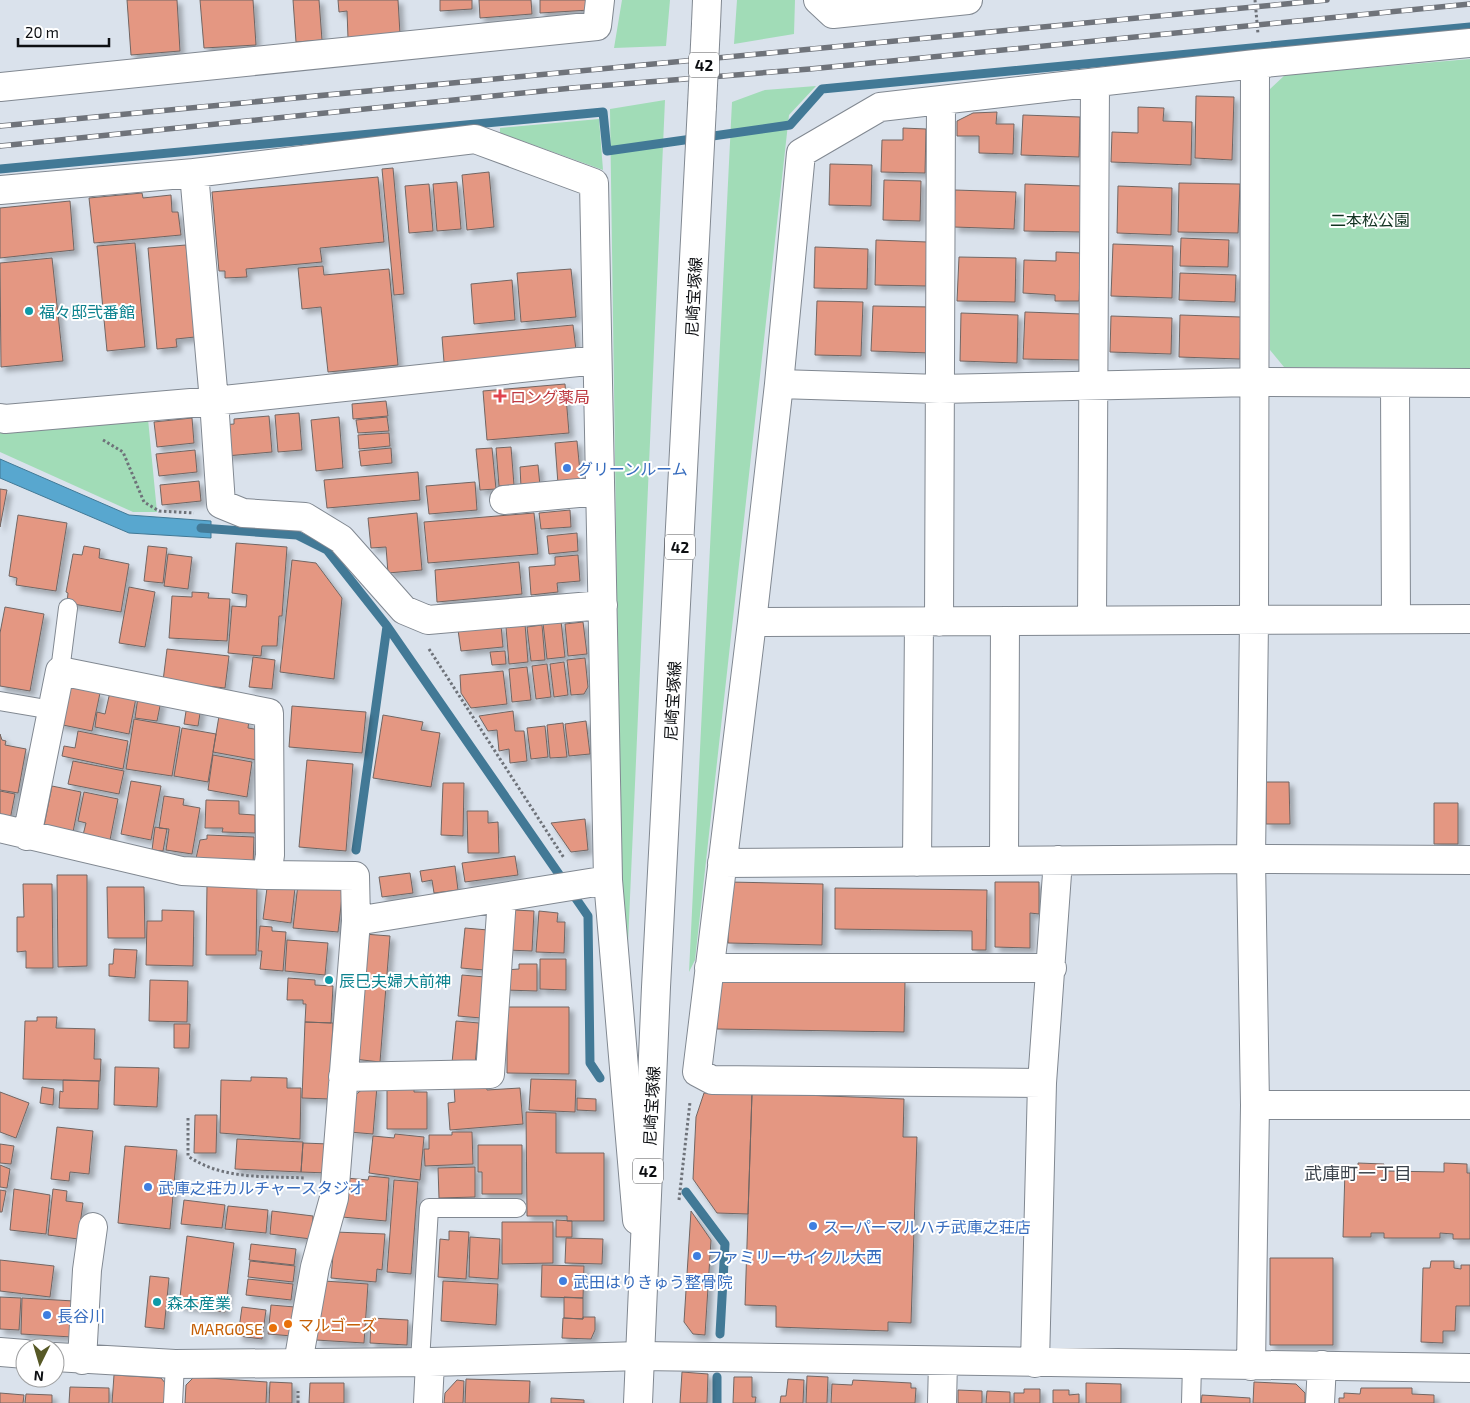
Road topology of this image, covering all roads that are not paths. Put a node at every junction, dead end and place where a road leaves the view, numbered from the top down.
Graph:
1 (600, 0) edge
2 (818, 0) edge
3 (968, 0) edge
4 (707, 12) edge
5 (1470, 43) edge
6 (1257, 52) junction
7 (1095, 83) junction
8 (0, 87) edge
9 (941, 100) junction
10 (194, 173) junction
11 (0, 190) edge
12 (597, 360) junction
13 (1254, 382) junction
14 (1395, 383) junction
15 (1470, 383) edge
16 (779, 384) junction
17 (1093, 386) junction
18 (940, 389) junction
19 (214, 401) junction
20 (0, 418) edge
21 (600, 490) junction
22 (504, 500) dead end
23 (603, 605) junction
24 (68, 608) dead end
25 (1396, 619) junction
26 (1470, 619) edge
27 (1092, 620) junction
28 (1254, 620) junction
29 (1005, 621) junction
30 (752, 622) junction
31 (929, 622) junction
32 (60, 671) junction
33 (0, 701) edge
34 (52, 710) junction
35 (0, 828) edge
36 (27, 836) junction
37 (1251, 859) junction
38 (1058, 860) junction
39 (1470, 860) edge
40 (1004, 861) junction
41 (917, 862) junction
42 (722, 863) junction
43 (267, 876) junction
44 (593, 883) junction
45 (502, 898) junction
46 (356, 921) junction
47 (709, 968) junction
48 (1052, 968) junction
49 (343, 1077) junction
50 (1042, 1083) junction
51 (1255, 1105) junction
52 (1470, 1105) edge
53 (517, 1208) dead end
54 (93, 1227) dead end
55 (643, 1281) junction
56 (0, 1352) edge
57 (15, 1353) edge
58 (641, 1356) junction
59 (65, 1358) edge
60 (82, 1360) junction
61 (425, 1362) junction
62 (943, 1362) junction
63 (1035, 1363) junction
64 (175, 1364) junction
65 (298, 1364) junction
66 (1192, 1365) junction
67 (1322, 1365) junction
68 (1251, 1366) junction
69 (1470, 1368) edge
70 (173, 1403) edge
71 (428, 1403) edge
72 (638, 1403) edge
73 (942, 1403) edge
74 (1191, 1403) edge
75 (1320, 1403) edge

1 - 8 street
2 - 3 street
4 - 55 street, 尼崎宝塚線 / 42, bridge
5 - 6 street
6 - 7 street
6 - 13 street
7 - 9 street
7 - 17 street
9 - 16 street
9 - 18 street
10 - 11 street
10 - 12 street
10 - 19 street
12 - 19 street
12 - 21 street
13 - 14 street
13 - 17 street
13 - 28 street
14 - 15 street
14 - 25 street
16 - 18 street
16 - 30 street
17 - 18 street
17 - 27 street
18 - 31 street
19 - 20 street
19 - 23 street
21 - 22 street
21 - 23 street
23 - 44 street
24 - 32 lane
25 - 26 street
25 - 28 street
27 - 28 street
27 - 29 street
28 - 37 street
29 - 31 street
29 - 40 street
30 - 31 street
30 - 42 street
31 - 41 street
32 - 34 street
32 - 43 street
33 - 34 lane
34 - 36 street
35 - 36 street
36 - 43 street
37 - 38 street
37 - 39 street
37 - 51 street
38 - 40 street
38 - 48 street
40 - 41 street
41 - 42 street
42 - 47 street
43 - 46 street
44 - 45 street
44 - 55 street
45 - 46 street
45 - 49 street
46 - 49 street
47 - 48 street
47 - 50 street
48 - 50 street
49 - 65 street
50 - 63 street
51 - 52 street
51 - 68 street
53 - 61 lane
54 - 60 street
55 - 58 street, 尼崎宝塚線 / 42
56 - 57 street
58 - 61 street
58 - 62 street
58 - 72 street, 尼崎宝塚線 / 42
59 - 60 street
60 - 64 street
61 - 65 street
61 - 71 street
62 - 63 street
62 - 73 street
63 - 66 street
64 - 65 street
64 - 70 lane
66 - 68 street
66 - 74 lane
67 - 68 street
67 - 69 street
67 - 75 street

